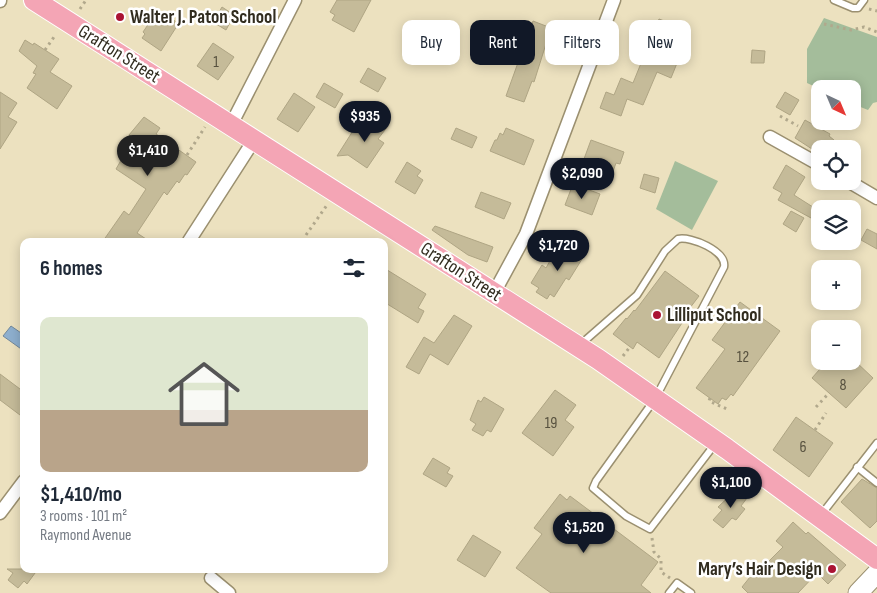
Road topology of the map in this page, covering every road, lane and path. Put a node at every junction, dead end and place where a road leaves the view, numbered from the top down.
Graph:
1 (34, 0) edge
2 (86, 0) edge
3 (295, 0) edge
4 (614, 0) edge
5 (834, 0) edge
6 (864, 0) edge
7 (78, 12) dead end
8 (824, 24) dead end
9 (57, 32) dead end
10 (877, 32) edge
11 (45, 50) dead end
12 (780, 116) dead end
13 (231, 125) junction
14 (205, 126) dead end
15 (798, 126) dead end
16 (770, 136) dead end
17 (254, 140) junction
18 (187, 155) dead end
19 (811, 160) edge
20 (861, 189) edge
21 (877, 198) edge
22 (327, 204) dead end
23 (306, 235) dead end
24 (192, 238) edge
25 (494, 293) junction
26 (578, 346) junction
27 (829, 393) dead end
28 (710, 398) dead end
29 (655, 399) junction
30 (816, 406) dead end
31 (729, 410) dead end
32 (826, 414) dead end
33 (815, 430) dead end
34 (717, 442) junction
35 (877, 443) edge
36 (857, 467) junction
37 (877, 483) edge
38 (20, 487) edge
39 (0, 513) edge
40 (819, 517) junction
41 (650, 529) junction
42 (877, 559) edge
43 (877, 573) edge
44 (211, 578) dead end
45 (677, 583) junction
46 (229, 593) edge
47 (669, 593) edge
48 (691, 593) edge
49 (858, 593) edge

1 - 13 main road, Grafton Street
2 - 7 path
3 - 13 street
4 - 25 street
5 - 6 lane
8 - 10 path
9 - 11 path
12 - 15 path
13 - 17 main road, Grafton Street
14 - 18 path
16 - 19 street
17 - 24 street
17 - 25 main road, Grafton Street
20 - 21 street
22 - 23 path
25 - 26 main road, Grafton Street
26 - 29 main road, Grafton Street
26 - 29 lane
27 - 30 path
28 - 31 path
29 - 34 main road, Grafton Street
29 - 41 lane
32 - 33 path
34 - 40 main road, Grafton Street
34 - 41 lane
35 - 36 lane
36 - 37 lane
36 - 40 lane
38 - 39 street
40 - 42 main road, Grafton Street
41 - 45 path
43 - 49 main road
44 - 46 street
45 - 47 lane
45 - 48 lane

